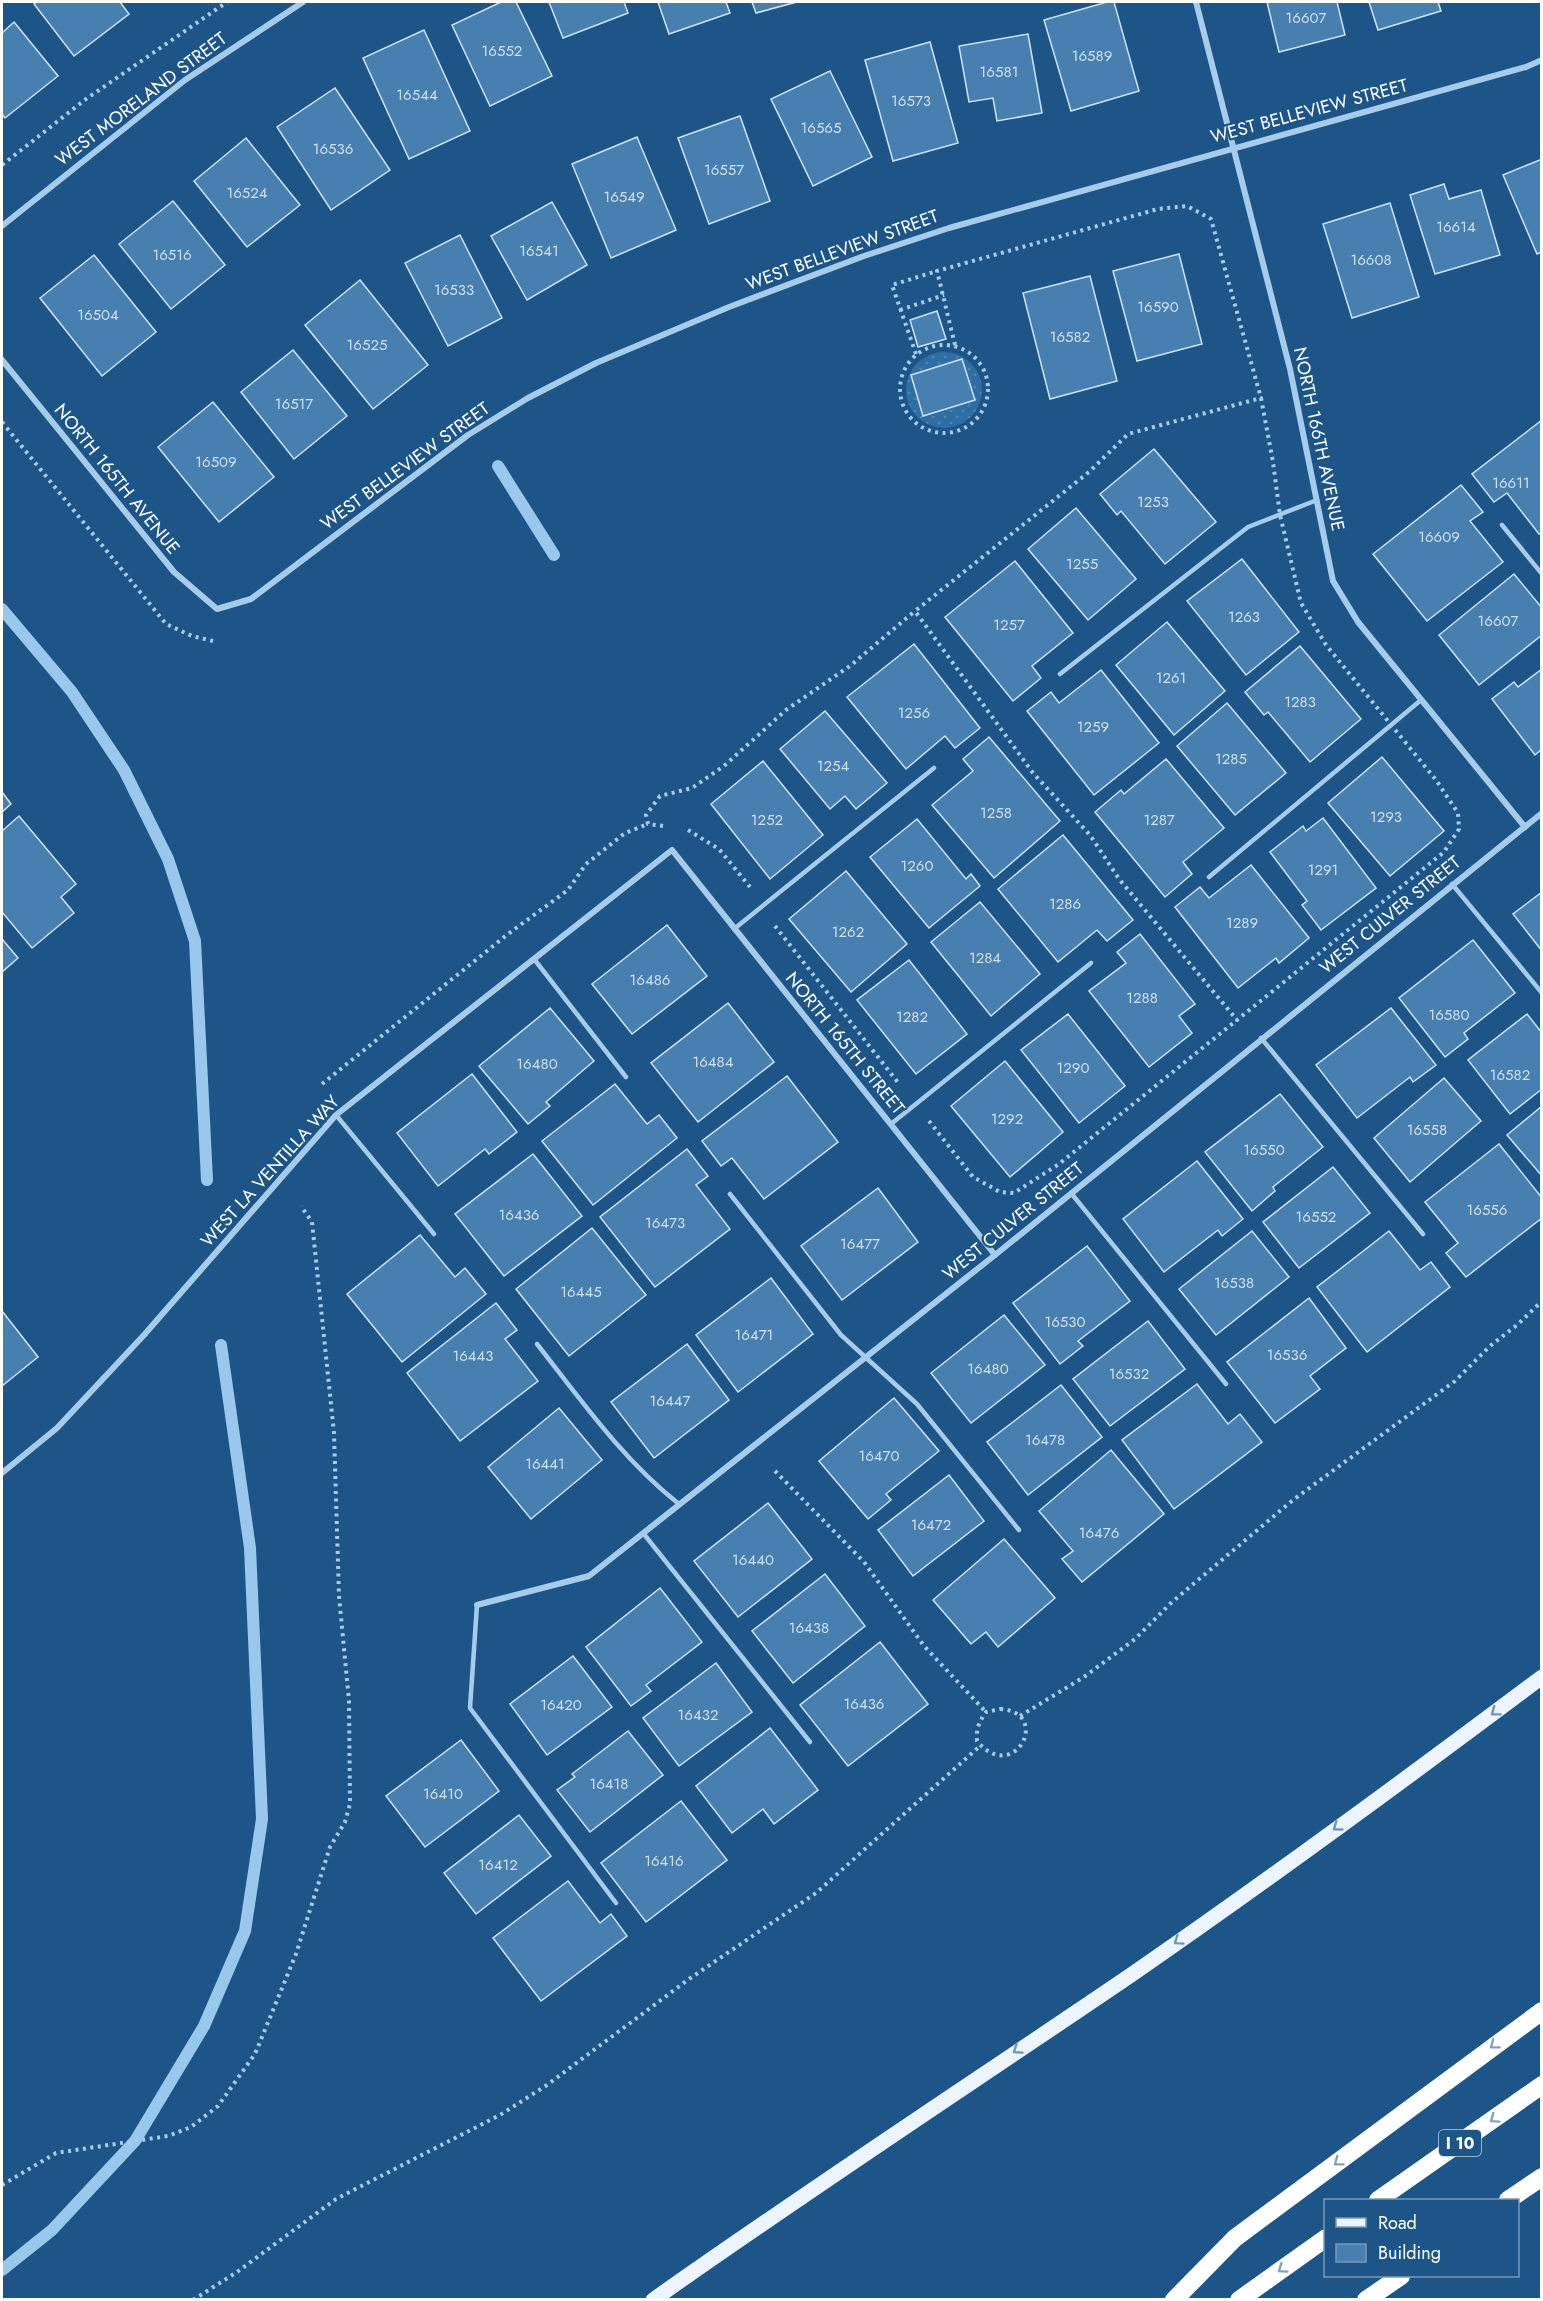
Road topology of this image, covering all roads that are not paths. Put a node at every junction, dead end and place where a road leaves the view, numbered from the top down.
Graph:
1 (303, 2) edge
2 (1196, 2) edge
3 (1542, 60) edge
4 (1233, 147) junction
5 (2, 226) edge
6 (2, 360) edge
7 (1317, 500) junction
8 (1502, 525) dead end
9 (1542, 574) edge
10 (217, 609) joint
11 (1060, 674) dead end
12 (1421, 700) junction
13 (934, 768) dead end
14 (1542, 813) edge
15 (1524, 827) junction
16 (672, 850) joint
17 (1209, 877) dead end
18 (1452, 884) junction
19 (734, 929) junction
20 (534, 959) junction
21 (1091, 963) dead end
22 (1542, 993) edge
23 (1261, 1038) junction
24 (626, 1077) dead end
25 (336, 1115) junction
26 (891, 1124) junction
27 (1071, 1193) junction
28 (730, 1194) dead end
29 (434, 1234) dead end
30 (1423, 1234) dead end
31 (995, 1255) junction
32 (537, 1344) dead end
33 (865, 1358) junction
34 (1226, 1384) dead end
35 (2, 1473) edge
36 (679, 1504) junction
37 (1019, 1530) dead end
38 (643, 1533) junction
39 (477, 1605) joint
40 (1542, 1677) edge
41 (810, 1742) dead end
42 (616, 1903) dead end
43 (1542, 2011) edge
44 (1542, 2085) edge
45 (1542, 2177) edge
46 (1379, 2199) edge
47 (1509, 2199) edge
48 (1324, 2239) edge
49 (1400, 2277) edge
50 (653, 2300) edge
51 (1174, 2300) edge
52 (1239, 2300) edge
53 (1366, 2300) edge

1 - 5 street, WEST MORELAND STREET
2 - 4 street, NORTH 166TH AVENUE
3 - 4 street, WEST BELLEVIEW STREET
4 - 7 street, NORTH 166TH AVENUE
4 - 10 street, WEST BELLEVIEW STREET
6 - 10 street, NORTH 165TH AVENUE
7 - 11 lane
7 - 12 street, NORTH 166TH AVENUE
8 - 9 lane
12 - 15 street, NORTH 166TH AVENUE
12 - 17 lane
13 - 19 lane
14 - 15 street, WEST CULVER STREET
15 - 18 street, WEST CULVER STREET
16 - 19 street, NORTH 165TH STREET
16 - 20 street, WEST LA VENTILLA WAY
18 - 22 lane
18 - 23 street, WEST CULVER STREET
19 - 26 street, NORTH 165TH STREET
20 - 24 lane
20 - 25 street, WEST LA VENTILLA WAY
21 - 26 lane
23 - 27 street, WEST CULVER STREET
23 - 30 lane
25 - 29 lane
25 - 35 street, WEST LA VENTILLA WAY
26 - 31 street, NORTH 165TH STREET
27 - 31 street, WEST CULVER STREET
27 - 34 lane
28 - 33 lane
31 - 33 street, WEST CULVER STREET
32 - 36 lane
33 - 36 street, WEST CULVER STREET
33 - 37 lane
36 - 38 street, WEST CULVER STREET
38 - 39 street, WEST CULVER STREET
38 - 41 lane
39 - 42 lane
40 -> 50 main road
43 -> 51 highway
44 -> 46 highway, I 10
45 - 47 highway
48 -> 52 highway
49 - 53 highway

